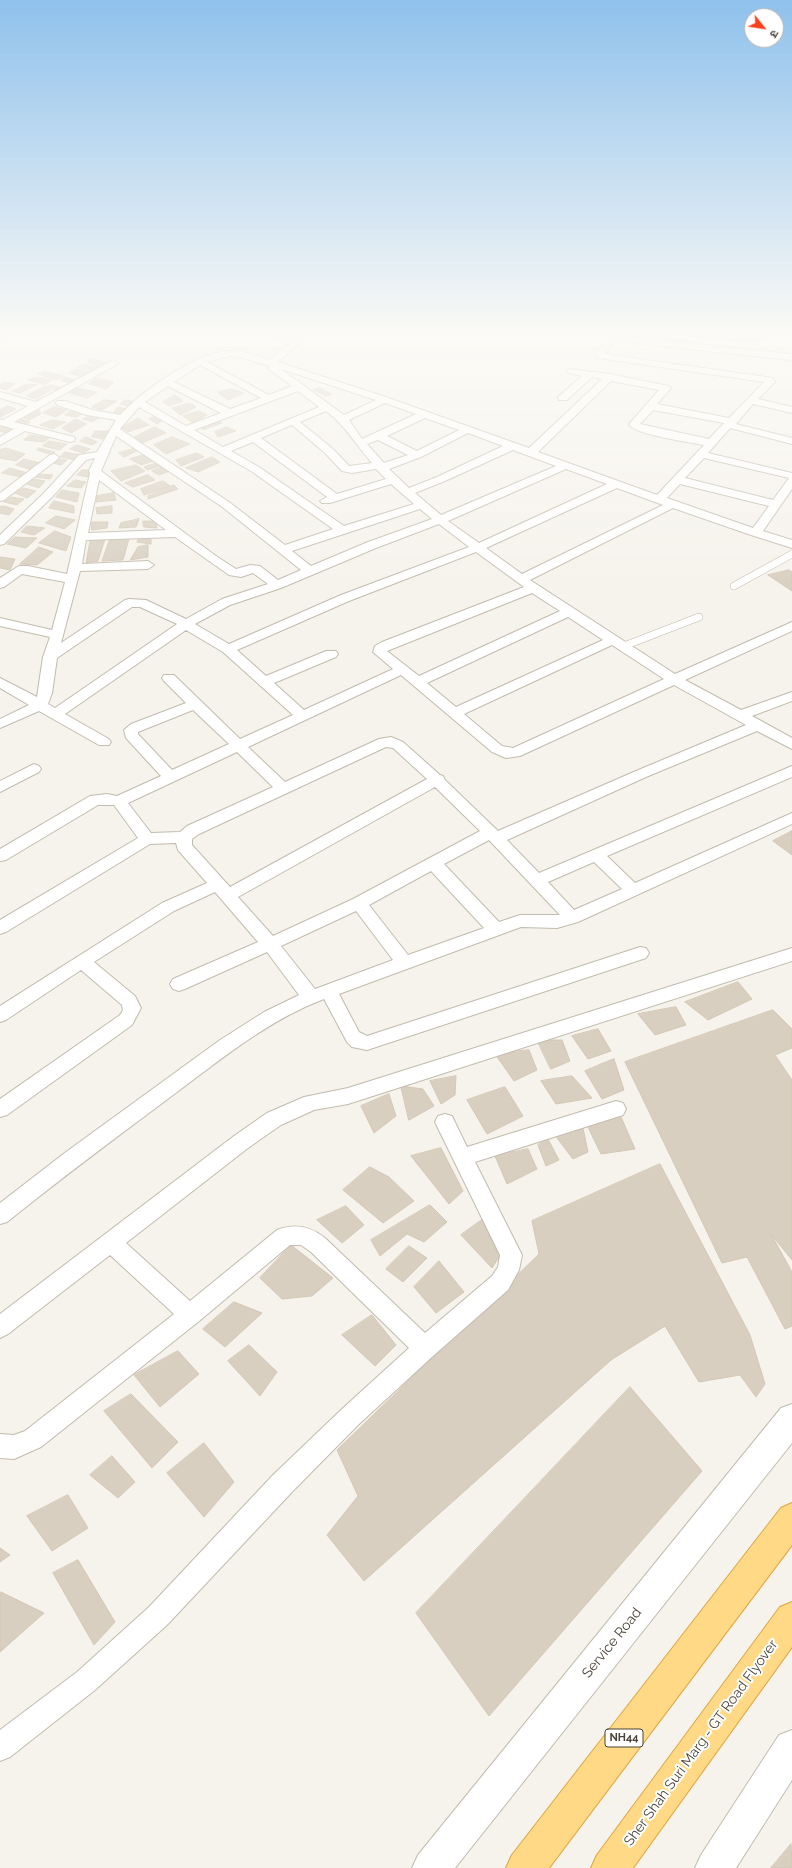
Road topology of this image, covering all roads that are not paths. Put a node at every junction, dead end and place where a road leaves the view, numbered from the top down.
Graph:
1 (121, 420) edge
2 (171, 420) edge
3 (211, 420) edge
4 (344, 420) edge
5 (412, 420) edge
6 (443, 420) edge
7 (565, 420) edge
8 (637, 420) edge
9 (714, 420) edge
10 (734, 420) edge
11 (293, 421) joint
12 (2, 422) edge
13 (731, 424) junction
14 (24, 427) junction
15 (187, 429) junction
16 (468, 429) junction
17 (114, 430) junction
18 (379, 436) junction
19 (254, 438) junction
20 (70, 439) dead end
21 (792, 441) edge
22 (0, 442) edge
23 (360, 443) junction
24 (712, 443) junction
25 (512, 446) junction
26 (224, 450) junction
27 (530, 453) junction
28 (102, 454) junction
29 (701, 454) junction
30 (417, 455) junction
31 (54, 457) dead end
32 (380, 466) junction
33 (564, 466) junction
34 (94, 471) junction
35 (792, 476) edge
36 (393, 480) junction
37 (678, 480) junction
38 (792, 480) edge
39 (617, 484) junction
40 (407, 492) junction
41 (0, 498) edge
42 (336, 498) junction
43 (660, 499) junction
44 (673, 504) junction
45 (775, 504) junction
46 (308, 505) junction
47 (422, 505) junction
48 (440, 520) junction
49 (342, 530) junction
50 (179, 533) junction
51 (755, 533) junction
52 (82, 537) junction
53 (0, 541) edge
54 (792, 544) edge
55 (479, 547) junction
56 (283, 550) junction
57 (792, 554) edge
58 (148, 566) dead end
59 (310, 571) junction
60 (72, 574) junction
61 (3, 579) edge
62 (523, 579) junction
63 (277, 584) junction
64 (734, 586) dead end
65 (533, 588) junction
66 (570, 611) junction
67 (699, 617) dead end
68 (0, 622) edge
69 (186, 624) junction
70 (792, 626) edge
71 (58, 635) junction
72 (619, 643) junction
73 (228, 649) junction
74 (331, 654) dead end
75 (50, 657) junction
76 (402, 670) junction
77 (169, 678) dead end
78 (673, 679) junction
79 (0, 682) edge
80 (264, 682) junction
81 (418, 682) junction
82 (792, 696) edge
83 (195, 704) junction
84 (40, 705) junction
85 (454, 713) junction
86 (55, 714) junction
87 (303, 716) junction
88 (740, 716) junction
89 (0, 724) edge
90 (758, 725) junction
91 (104, 742) dead end
92 (792, 744) edge
93 (238, 746) junction
94 (34, 769) dead end
95 (792, 771) edge
96 (170, 777) junction
97 (438, 779) junction
98 (0, 787) edge
99 (283, 789) junction
100 (119, 801) junction
101 (792, 818) edge
102 (494, 835) junction
103 (184, 837) junction
104 (147, 839) junction
105 (0, 856) edge
106 (596, 856) junction
107 (433, 863) junction
108 (537, 880) junction
109 (224, 889) junction
110 (633, 890) junction
111 (359, 903) junction
112 (572, 918) junction
113 (0, 928) edge
114 (496, 930) junction
115 (270, 944) junction
116 (640, 953) dead end
117 (792, 954) edge
118 (82, 961) junction
119 (405, 963) junction
120 (179, 984) dead end
121 (328, 991) junction
122 (310, 997) junction
123 (0, 1015) edge
124 (0, 1109) edge
125 (616, 1109) dead end
126 (446, 1122) dead end
127 (463, 1158) junction
128 (0, 1215) edge
129 (110, 1242) junction
130 (190, 1315) junction
131 (0, 1327) edge
132 (425, 1348) junction
133 (792, 1419) edge
134 (0, 1446) edge
135 (792, 1519) edge
136 (792, 1619) edge
137 (2, 1742) edge
138 (792, 1748) edge
139 (431, 1868) edge
140 (525, 1868) edge
141 (610, 1868) edge
142 (714, 1868) edge

1 - 17 street
2 - 15 street
3 - 15 street
4 - 23 street
5 - 18 street
6 - 16 street
7 - 27 street
8 - 24 street
9 - 13 street
10 - 13 street
11 - 19 street
11 - 32 street
12 - 14 street
13 - 21 street
13 - 24 street
14 - 20 street
14 - 22 street
15 - 26 street
16 - 25 street
16 - 30 street
17 - 28 street
17 - 56 street
18 - 23 street
18 - 30 street
19 - 26 street
19 - 42 street
23 - 32 street
24 - 29 street
25 - 27 street
25 - 40 street
26 - 46 street
27 - 33 street
28 - 34 street
28 - 53 street
29 - 35 street
29 - 37 street
30 - 32 street
31 - 41 street
32 - 36 street
33 - 39 street
33 - 48 street
34 - 50 street
34 - 52 street
36 - 40 street
36 - 42 street
37 - 43 street
37 - 45 street
38 - 45 street
39 - 43 street
39 - 55 street
40 - 47 street
42 - 46 street
43 - 44 street
44 - 51 street
44 - 62 street
45 - 51 street
46 - 49 street
47 - 48 street
47 - 49 street
48 - 55 street
48 - 59 street
49 - 56 street
50 - 52 street
50 - 63 street
51 - 54 street
52 - 60 street
55 - 62 street
55 - 73 street
56 - 59 street
57 - 64 lane
58 - 60 street
59 - 63 street
60 - 61 street
60 - 71 street
62 - 65 street
63 - 69 street
65 - 66 street
65 - 76 street
66 - 72 street
66 - 81 street
67 - 72 lane
68 - 71 street
69 - 73 street
69 - 75 street
69 - 86 street
70 - 78 street
71 - 75 street
72 - 78 street
72 - 85 street
73 - 80 street
74 - 80 street
75 - 84 street
76 - 81 street
76 - 87 street
77 - 83 street
78 - 85 street
78 - 88 street
79 - 84 street
80 - 87 street
81 - 85 street
82 - 88 street
83 - 93 street
83 - 96 street
84 - 86 street
84 - 89 street
86 - 91 street
87 - 93 street
88 - 90 street
90 - 92 street
90 - 102 street
93 - 96 street
93 - 99 street
94 - 98 street
95 - 106 street
96 - 100 street
97 - 99 street
97 - 102 street
97 - 109 street
99 - 103 street
100 - 104 street
100 - 105 street
101 - 110 street
102 - 107 street
102 - 108 street
103 - 104 street
103 - 109 street
104 - 113 street
106 - 108 street
106 - 110 street
107 - 111 street
107 - 114 street
108 - 112 street
109 - 115 street
109 - 118 street
110 - 112 street
111 - 115 street
111 - 119 street
112 - 114 street
114 - 119 street
115 - 120 street
115 - 122 street
116 - 121 street
117 - 129 street
118 - 123 street
118 - 124 street
119 - 121 street
121 - 122 street
122 - 128 street
125 - 127 street
126 - 127 street
127 - 132 street
129 - 130 street
129 - 131 street
130 - 132 street
130 - 134 street
132 - 137 street
133 - 139 street, Service Road
135 - 140 highway, NH44
136 - 141 highway, Sher Shah Suri Marg - GT Road Flyover
138 - 142 street

